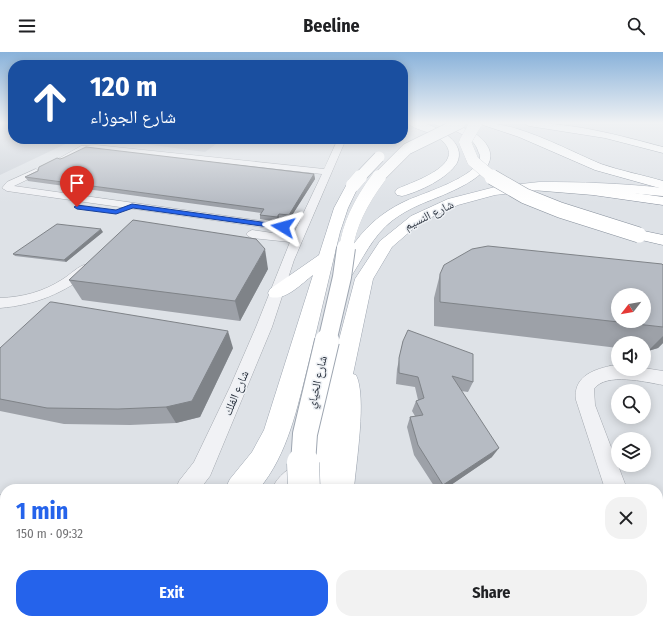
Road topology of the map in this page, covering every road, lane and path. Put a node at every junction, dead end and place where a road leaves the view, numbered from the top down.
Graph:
1 (81, 150) edge
2 (121, 150) edge
3 (337, 150) edge
4 (389, 150) edge
5 (406, 150) edge
6 (453, 150) edge
7 (467, 150) edge
8 (485, 150) edge
9 (559, 150) edge
10 (62, 159) edge
11 (36, 172) edge
12 (327, 172) junction
13 (663, 185) edge
14 (537, 187) junction
15 (663, 192) edge
16 (0, 195) edge
17 (390, 199) dead end
18 (663, 201) edge
19 (378, 208) dead end
20 (137, 213) junction
21 (304, 223) junction
22 (299, 235) junction
23 (663, 240) edge
24 (325, 258) junction
25 (94, 262) edge
26 (77, 277) junction
27 (342, 277) junction
28 (320, 282) junction
29 (277, 293) junction
30 (0, 303) edge
31 (0, 309) edge
32 (343, 368) junction
33 (663, 378) edge
34 (324, 450) junction
35 (191, 484) edge
36 (244, 484) edge
37 (289, 484) edge
38 (304, 484) edge
39 (314, 484) edge
40 (339, 484) edge
41 (614, 484) edge

1 - 10 street
2 - 12 street
3 - 12 street, شارع الفلك
4 - 24 main road, bridge
5 - 27 main road, bridge
6 - 17 main road
7 - 23 highway, bridge
8 - 27 main road
9 - 13 highway
11 - 20 street
12 - 21 street, شارع الفلك
14 - 15 main road, شارع النسيم
14 - 18 highway
14 - 32 main road, شارع النسيم
16 - 20 street
19 - 28 main road
20 - 21 street
20 - 22 street
21 - 22 street, شارع الفلك
22 - 29 street, شارع الفلك
24 - 28 main road
24 - 29 main road
25 - 26 street
26 - 30 street
26 - 31 street
27 - 38 main road, شارع الخياي, bridge
28 - 36 main road
29 - 35 street, شارع الفلك
32 - 34 main road, شارع النسيم
32 - 40 main road
33 - 41 street
34 - 37 street
34 - 39 main road, شارع النسيم

